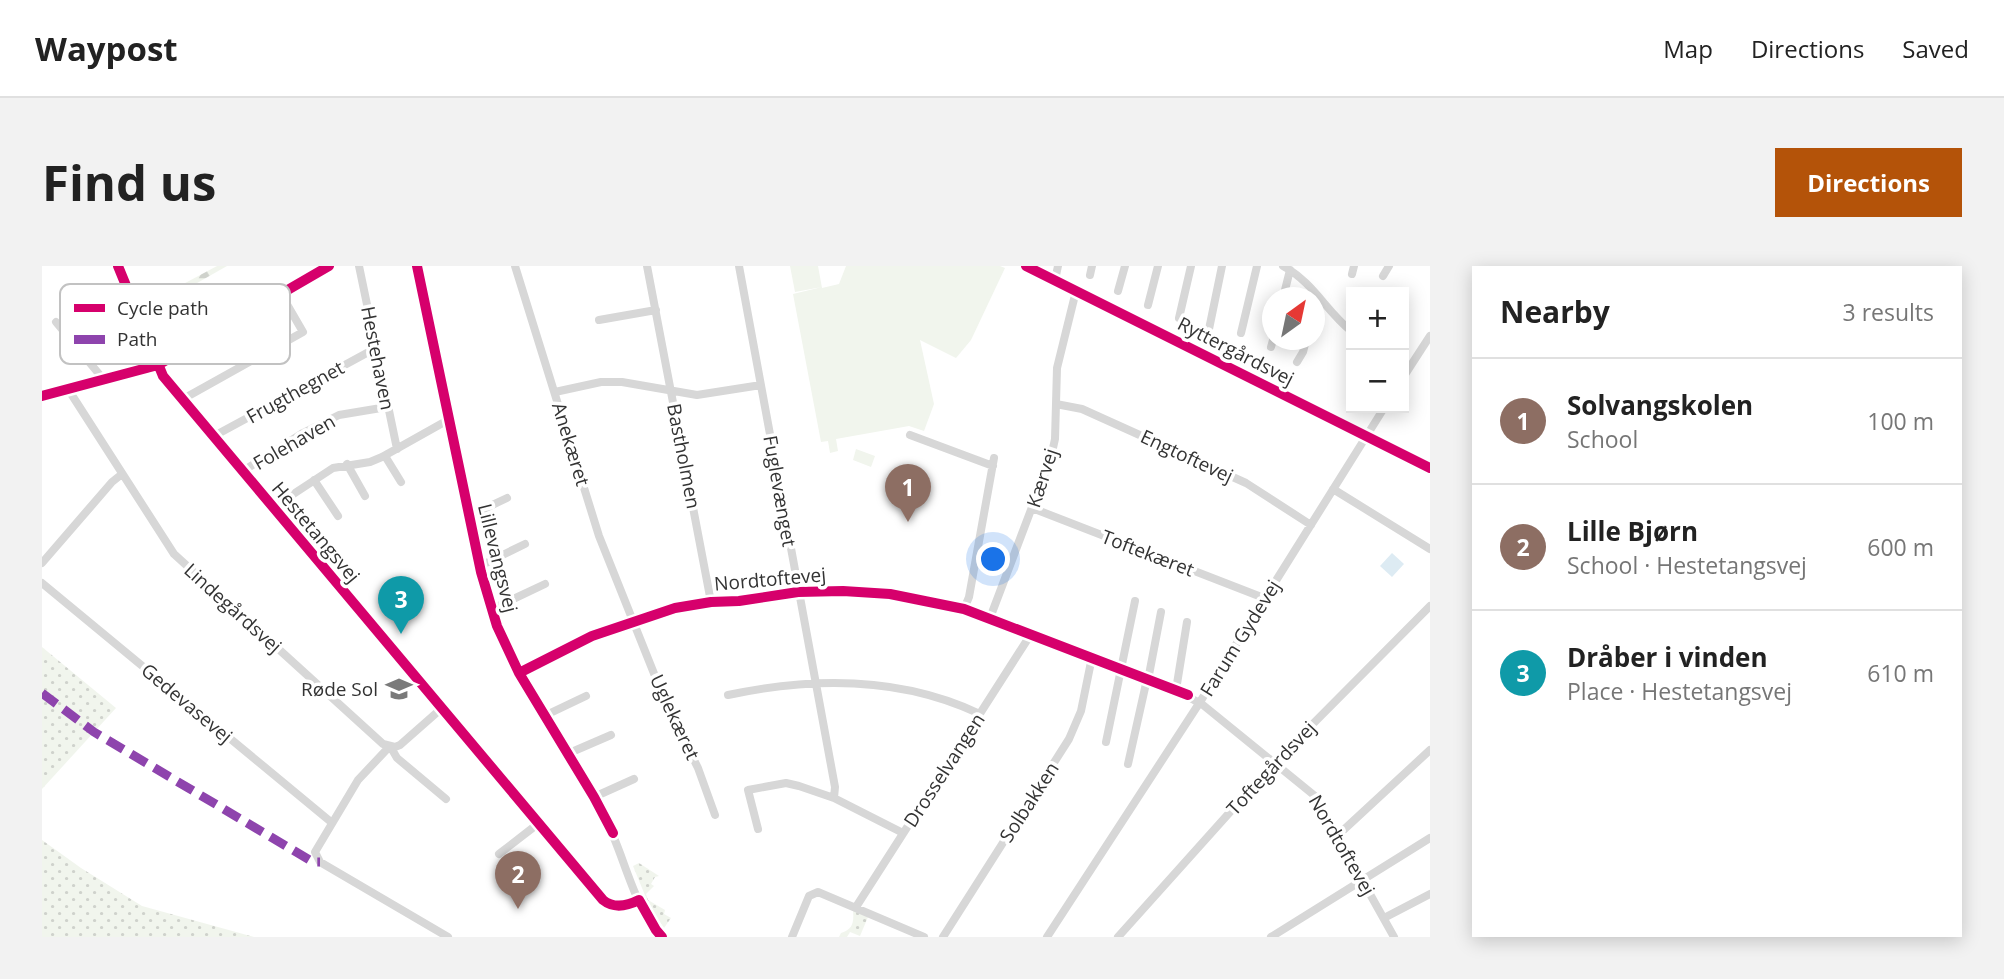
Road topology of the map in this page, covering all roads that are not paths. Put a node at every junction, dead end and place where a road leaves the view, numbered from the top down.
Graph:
1 (118, 266) edge
2 (329, 266) edge
3 (359, 266) edge
4 (417, 266) edge
5 (515, 266) edge
6 (648, 266) edge
7 (739, 266) edge
8 (1026, 266) edge
9 (1058, 266) edge
10 (1092, 266) edge
11 (1125, 266) edge
12 (1158, 266) edge
13 (1191, 266) edge
14 (1222, 266) edge
15 (1257, 266) edge
16 (1389, 266) edge
17 (1287, 268) edge
18 (1090, 275) dead end
19 (1383, 276) dead end
20 (1055, 280) junction
21 (125, 284) edge
22 (1284, 287) edge
23 (1312, 287) edge
24 (290, 289) edge
25 (1076, 291) junction
26 (1118, 291) dead end
27 (1325, 302) edge
28 (1148, 305) dead end
29 (290, 310) edge
30 (656, 310) junction
31 (1179, 318) dead end
32 (599, 320) dead end
33 (56, 322) dead end
34 (60, 327) edge
35 (1346, 327) edge
36 (1241, 333) dead end
37 (1208, 334) dead end
38 (290, 339) edge
39 (1429, 340) edge
40 (376, 348) junction
41 (1304, 350) edge
42 (1297, 362) dead end
43 (1409, 363) edge
44 (91, 364) edge
45 (246, 364) edge
46 (158, 365) joint
47 (104, 380) junction
48 (761, 385) junction
49 (68, 389) junction
50 (672, 390) junction
51 (555, 392) junction
52 (42, 396) edge
53 (183, 399) junction
54 (1056, 404) junction
55 (387, 407) junction
56 (1381, 413) edge
57 (448, 420) junction
58 (910, 435) dead end
59 (214, 436) junction
60 (1367, 436) junction
61 (397, 449) junction
62 (385, 456) junction
63 (347, 464) junction
64 (1430, 468) edge
65 (243, 471) junction
66 (122, 474) junction
67 (314, 480) junction
68 (401, 482) dead end
69 (1333, 489) junction
70 (365, 496) dead end
71 (507, 498) dead end
72 (272, 508) junction
73 (1032, 508) junction
74 (338, 516) dead end
75 (469, 516) junction
76 (1311, 525) junction
77 (526, 544) dead end
78 (1430, 549) edge
79 (42, 563) edge
80 (480, 566) junction
81 (42, 583) edge
82 (545, 584) dead end
83 (799, 592) junction
84 (1264, 598) junction
85 (1135, 601) dead end
86 (712, 602) junction
87 (1430, 606) edge
88 (492, 609) junction
89 (964, 609) junction
90 (1161, 611) dead end
91 (990, 618) junction
92 (632, 621) junction
93 (1187, 622) dead end
94 (1031, 634) junction
95 (1092, 657) junction
96 (1121, 668) junction
97 (519, 673) junction
98 (1148, 679) junction
99 (815, 682) junction
100 (1176, 690) junction
101 (728, 695) dead end
102 (586, 696) dead end
103 (1200, 702) junction
104 (442, 708) junction
105 (980, 714) junction
106 (544, 716) junction
107 (611, 735) dead end
108 (1106, 742) dead end
109 (390, 746) junction
110 (1430, 750) edge
111 (567, 754) junction
112 (1274, 763) junction
113 (1128, 764) dead end
114 (634, 779) dead end
115 (594, 797) junction
116 (834, 798) junction
117 (446, 799) dead end
118 (715, 815) dead end
119 (331, 822) junction
120 (540, 822) junction
121 (758, 829) dead end
122 (903, 833) junction
123 (1337, 836) junction
124 (1430, 838) edge
125 (499, 854) dead end
126 (1363, 880) junction
127 (1430, 894) edge
128 (639, 900) junction
129 (856, 907) junction
130 (1384, 918) junction
131 (448, 937) edge
132 (663, 937) edge
133 (792, 937) edge
134 (924, 937) edge
135 (943, 937) edge
136 (1047, 937) edge
137 (1118, 937) edge
138 (1271, 937) edge
139 (1394, 937) edge

1 - 21 street, Hestetangsvej
2 - 24 street
3 - 40 street, Hestehaven
4 - 57 street, Lillevangsvej
5 - 51 street, Anekæret
6 - 30 street, Bastholmen
7 - 48 street, Fuglevænget
8 - 20 street, Ryttergårdsvej
9 - 20 street
10 - 18 street
11 - 26 street
12 - 28 street
13 - 31 street
14 - 37 street
15 - 36 street
16 - 19 street
17 - 22 street
17 - 23 street
20 - 25 street, Ryttergårdsvej
25 - 54 street, Kærvej
25 - 60 street, Ryttergårdsvej
27 - 35 street
29 - 38 street
30 - 32 street
30 - 50 street, Bastholmen
33 - 34 street
39 - 43 street
40 - 55 street, Hestehaven
40 - 59 street, Frugthegnet
41 - 42 street
44 - 47 street
45 - 53 street
46 - 47 street
46 - 53 street, Hestetangsvej
47 - 49 street
48 - 50 street
48 - 83 street, Fuglevænget
49 - 52 street
49 - 66 street, Lindegårdsvej
50 - 51 street
50 - 86 street, Bastholmen
51 - 92 street, Anekæret
53 - 59 street, Hestetangsvej
54 - 73 street, Kærvej
54 - 76 street, Engtoftevej
55 - 61 street, Hestehaven
55 - 65 street, Folehaven
56 - 60 street, Farum Gydevej
57 - 61 street
57 - 75 street, Lillevangsvej
58 - 89 street
59 - 65 street, Hestetangsvej
60 - 64 street, Ryttergårdsvej
60 - 69 street, Farum Gydevej
61 - 62 street
62 - 63 street
62 - 68 street
63 - 67 street
63 - 70 street
65 - 72 street, Hestetangsvej
66 - 79 street
66 - 109 street, Lindegårdsvej
67 - 72 street
67 - 74 street
69 - 76 street, Farum Gydevej
69 - 78 street
71 - 75 street, Lillevangsvej
72 - 104 street, Hestetangsvej
73 - 84 street, Toftekæret
73 - 91 street, Kærvej
75 - 80 street, Lillevangsvej
76 - 84 street, Farum Gydevej
77 - 80 street, Lillevangsvej
80 - 88 street, Lillevangsvej
81 - 119 street, Gedevasevej
82 - 88 street, Lillevangsvej
83 - 86 street, Nordtoftevej
83 - 89 street, Nordtoftevej
83 - 99 street, Fuglevænget
84 - 103 street, Farum Gydevej
85 - 96 street
86 - 92 street, Nordtoftevej
87 - 112 street, Toftegårdsvej
88 - 97 street, Lillevangsvej
89 - 91 street, Nordtoftevej
90 - 98 street
91 - 94 street, Nordtoftevej
92 - 97 street, Nordtoftevej
92 - 118 street, Uglekæret
93 - 100 street
94 - 95 street, Nordtoftevej
94 - 105 street, Drosselvangen
95 - 96 street, Nordtoftevej
95 - 135 street, Solbakken
96 - 98 street, Nordtoftevej
96 - 108 street
97 - 106 street, Lillevangsvej
98 - 100 street, Nordtoftevej
98 - 113 street
99 - 101 street
99 - 105 street
99 - 116 street, Fuglevænget
100 - 103 street, Nordtoftevej
102 - 106 street
103 - 112 street, Nordtoftevej
103 - 136 street, Farum Gydevej
104 - 109 street
104 - 120 street, Hestetangsvej
105 - 122 street, Drosselvangen
106 - 111 street, Lillevangsvej
107 - 111 street
109 - 117 street, Lindegårdsvej
109 - 119 street
110 - 123 street
111 - 115 street, Lillevangsvej
112 - 123 street, Nordtoftevej
112 - 137 street, Toftegårdsvej
114 - 115 street
115 - 128 street, Lillevangsvej
116 - 121 street
116 - 122 street
119 - 131 street
120 - 125 street
120 - 128 street, Hestetangsvej
122 - 129 street, Drosselvangen
123 - 126 street, Nordtoftevej
124 - 126 street
126 - 130 street, Nordtoftevej
126 - 138 street
127 - 130 street
128 - 132 street, Lillevangsvej
129 - 133 street
129 - 134 street
130 - 139 street, Nordtoftevej

